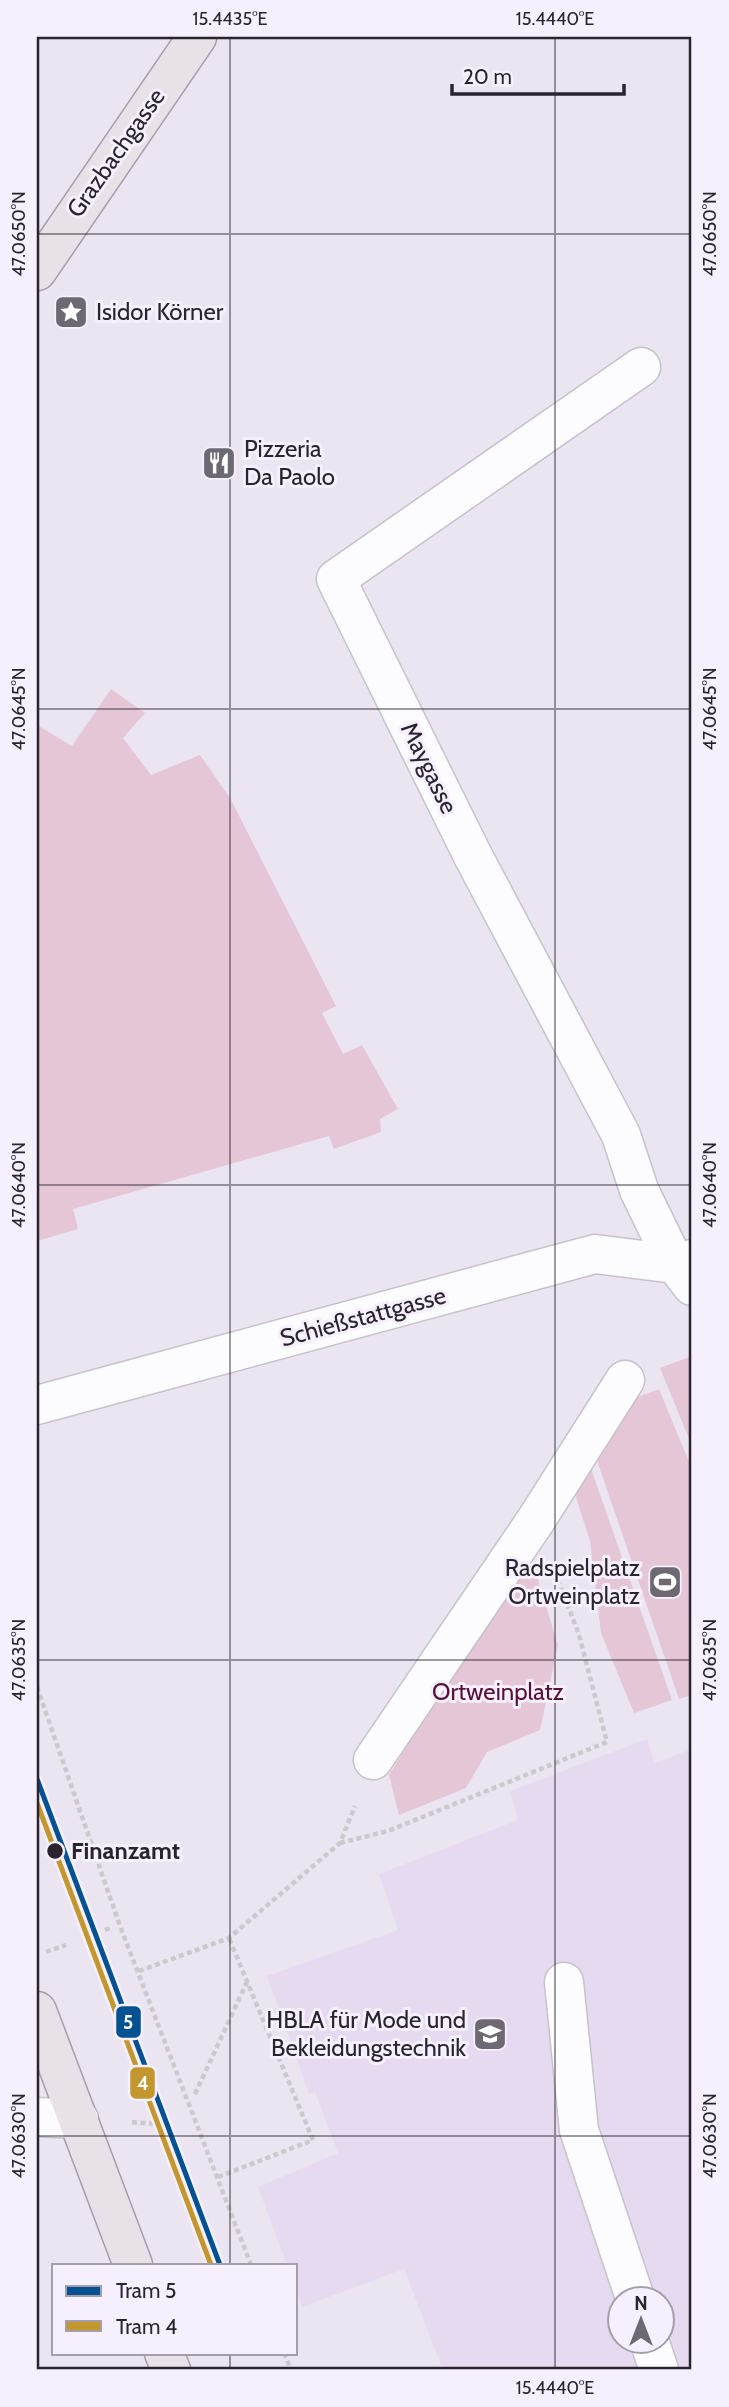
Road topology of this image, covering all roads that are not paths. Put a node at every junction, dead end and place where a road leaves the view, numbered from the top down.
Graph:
1 (197, 37) edge
2 (37, 271) edge
3 (641, 367) dead end
4 (686, 1269) edge
5 (625, 1380) dead end
6 (37, 1405) edge
7 (373, 1760) road end
8 (564, 1982) dead end
9 (37, 2011) edge
10 (37, 2117) edge
11 (79, 2119) junction
12 (133, 2264) edge
13 (630, 2284) edge

1 - 2 main road, Grazbachgasse
3 - 4 street, Maygasse
4 - 6 street, Schießstattgasse
5 - 7 street
8 - 13 street
9 - 11 main road
10 - 11 street
11 - 12 main road

